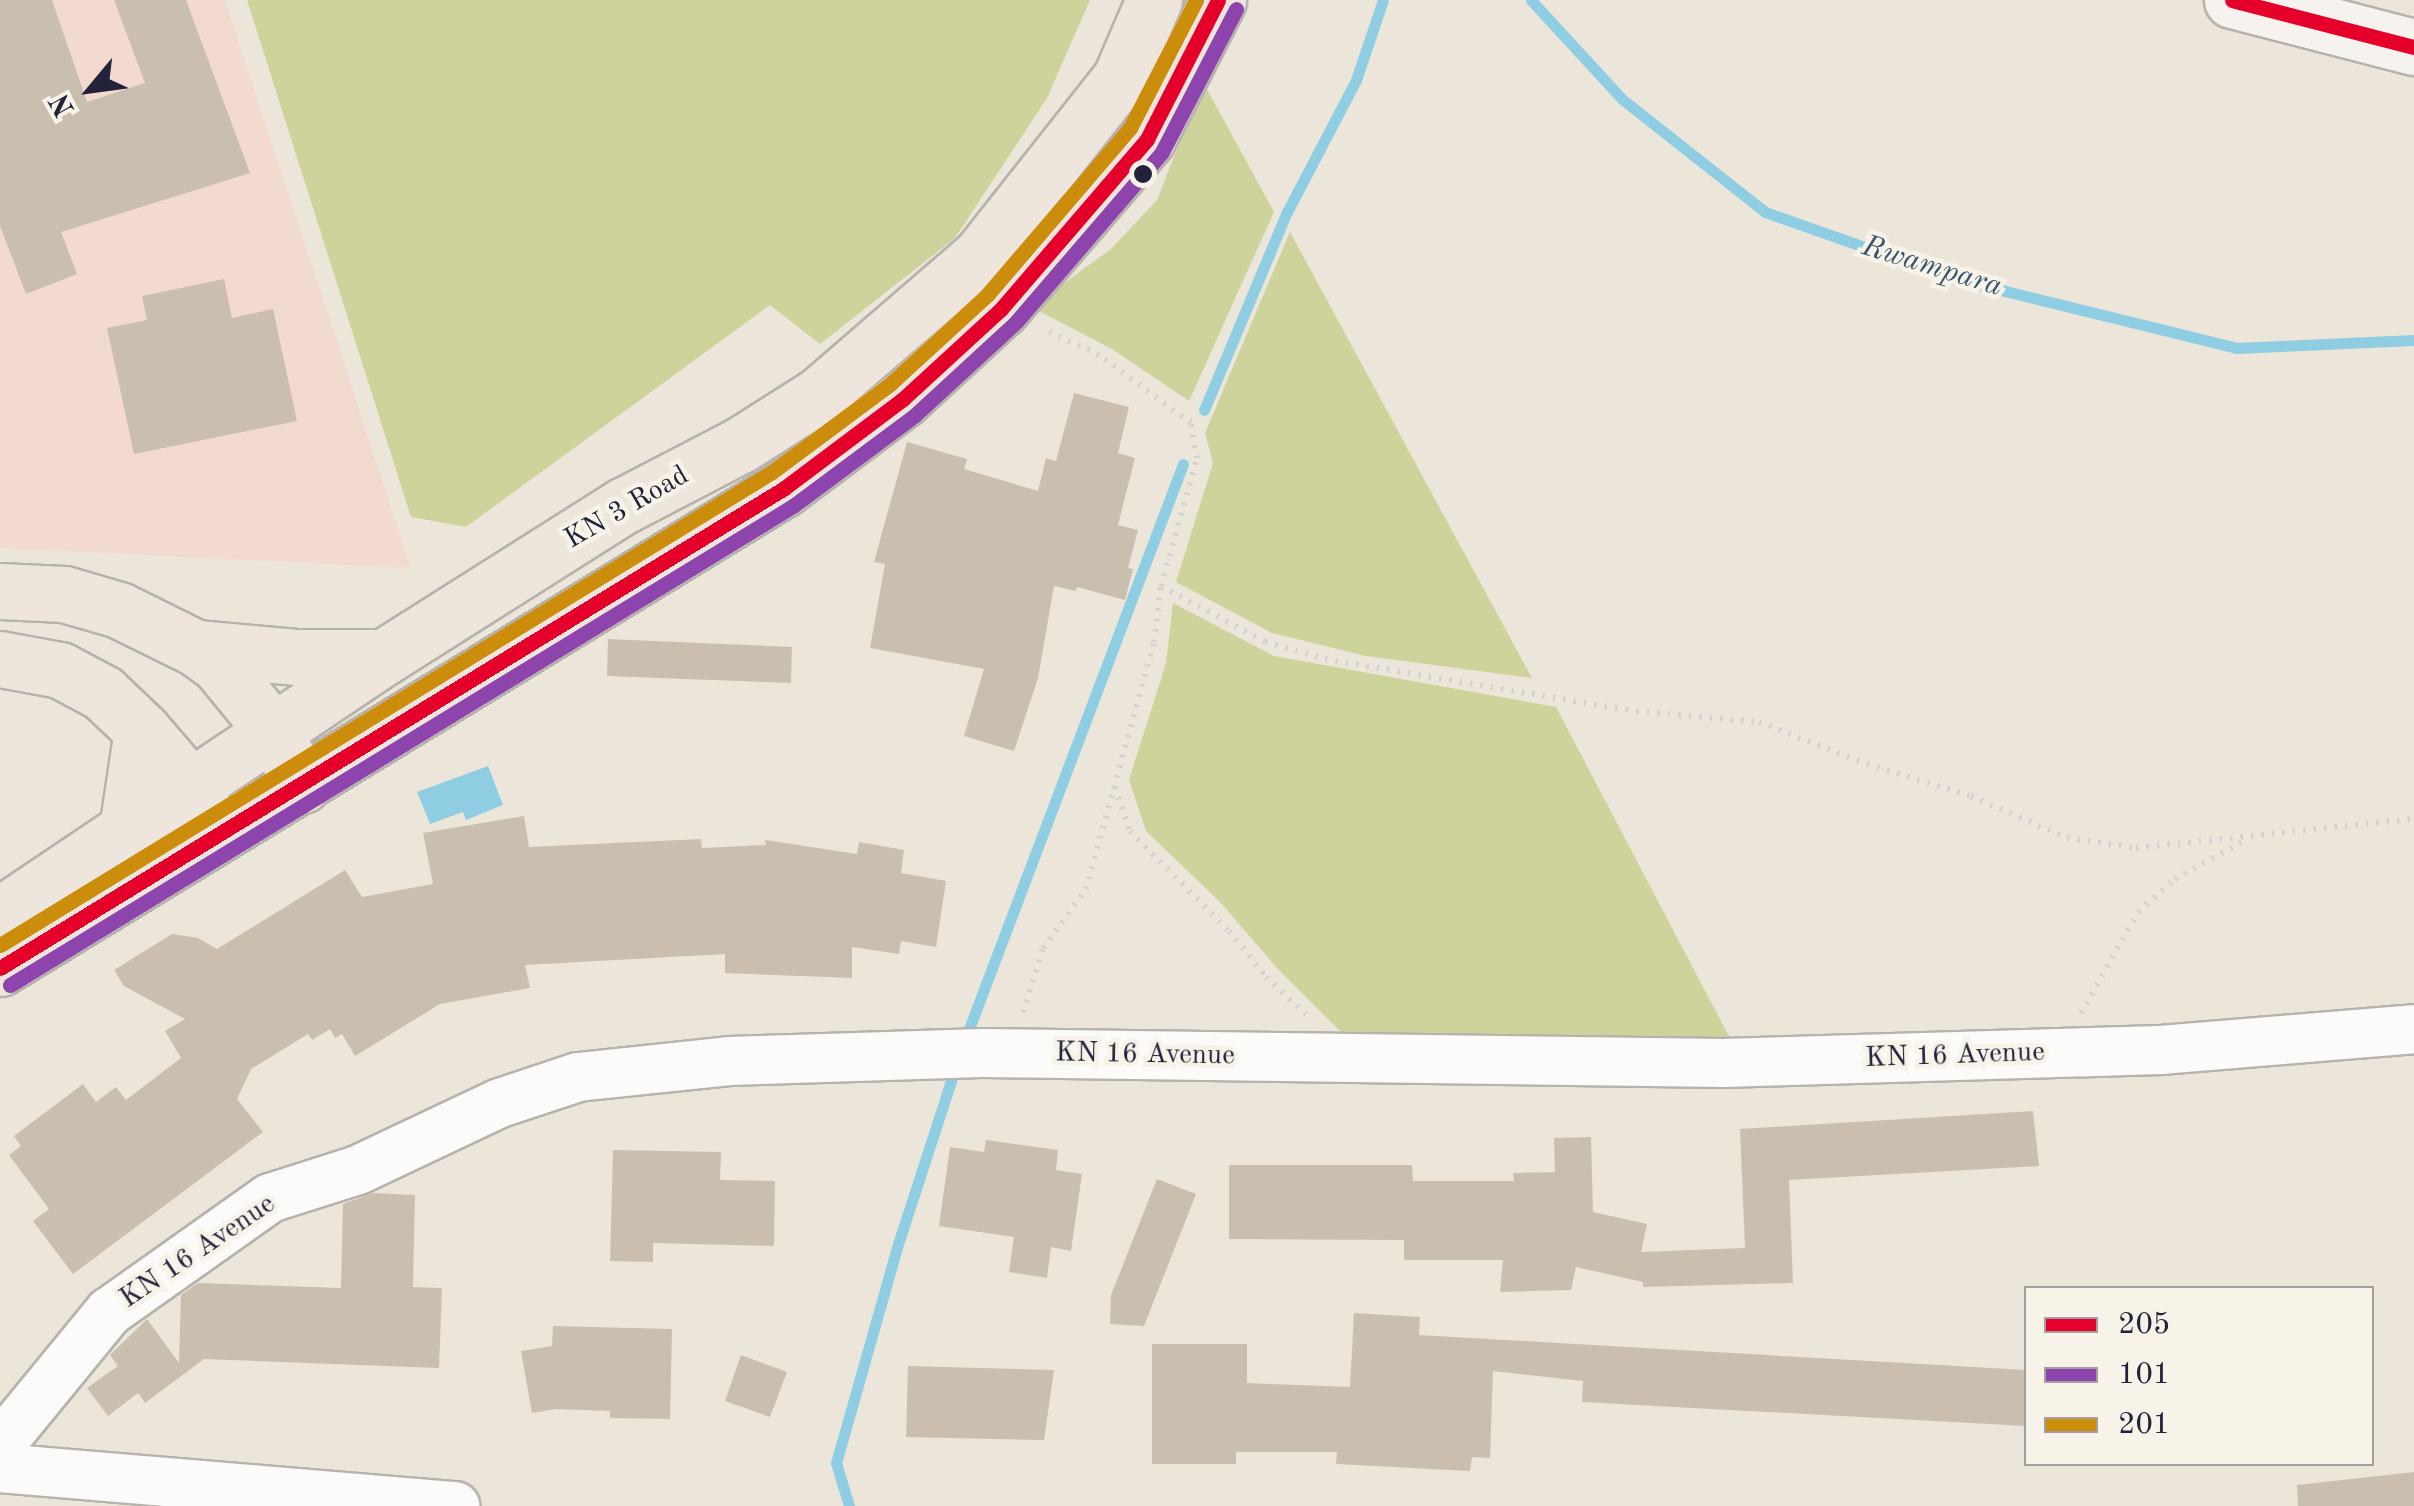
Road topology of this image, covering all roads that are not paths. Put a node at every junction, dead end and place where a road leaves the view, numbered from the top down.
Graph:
1 (1154, 0) edge
2 (1218, 0) edge
3 (2232, 0) edge
4 (2414, 47) edge
5 (0, 591) edge
6 (196, 648) junction
7 (384, 657) junction
8 (0, 659) edge
9 (142, 730) junction
10 (274, 732) junction
11 (302, 785) junction
12 (190, 788) junction
13 (127, 830) junction
14 (218, 834) junction
15 (0, 915) edge
16 (0, 968) edge
17 (2414, 1030) edge
18 (0, 1445) edge
19 (0, 1468) edge
20 (455, 1506) edge

1 - 7 main road, KN 3 Road
2 - 11 main road
3 - 4 main road
5 - 6 main road
6 - 7 main road
6 - 10 main road
7 - 10 main road, KN 3 Road
8 - 9 main road
9 - 12 main road
9 - 13 main road
10 - 11 main road
10 - 12 main road, KN 3 Road
11 - 14 main road
12 - 13 main road, KN 3 Road
12 - 14 main road
13 - 15 main road, KN 3 Road
14 - 16 main road
17 - 18 street, KN 16 Avenue
19 - 20 street

